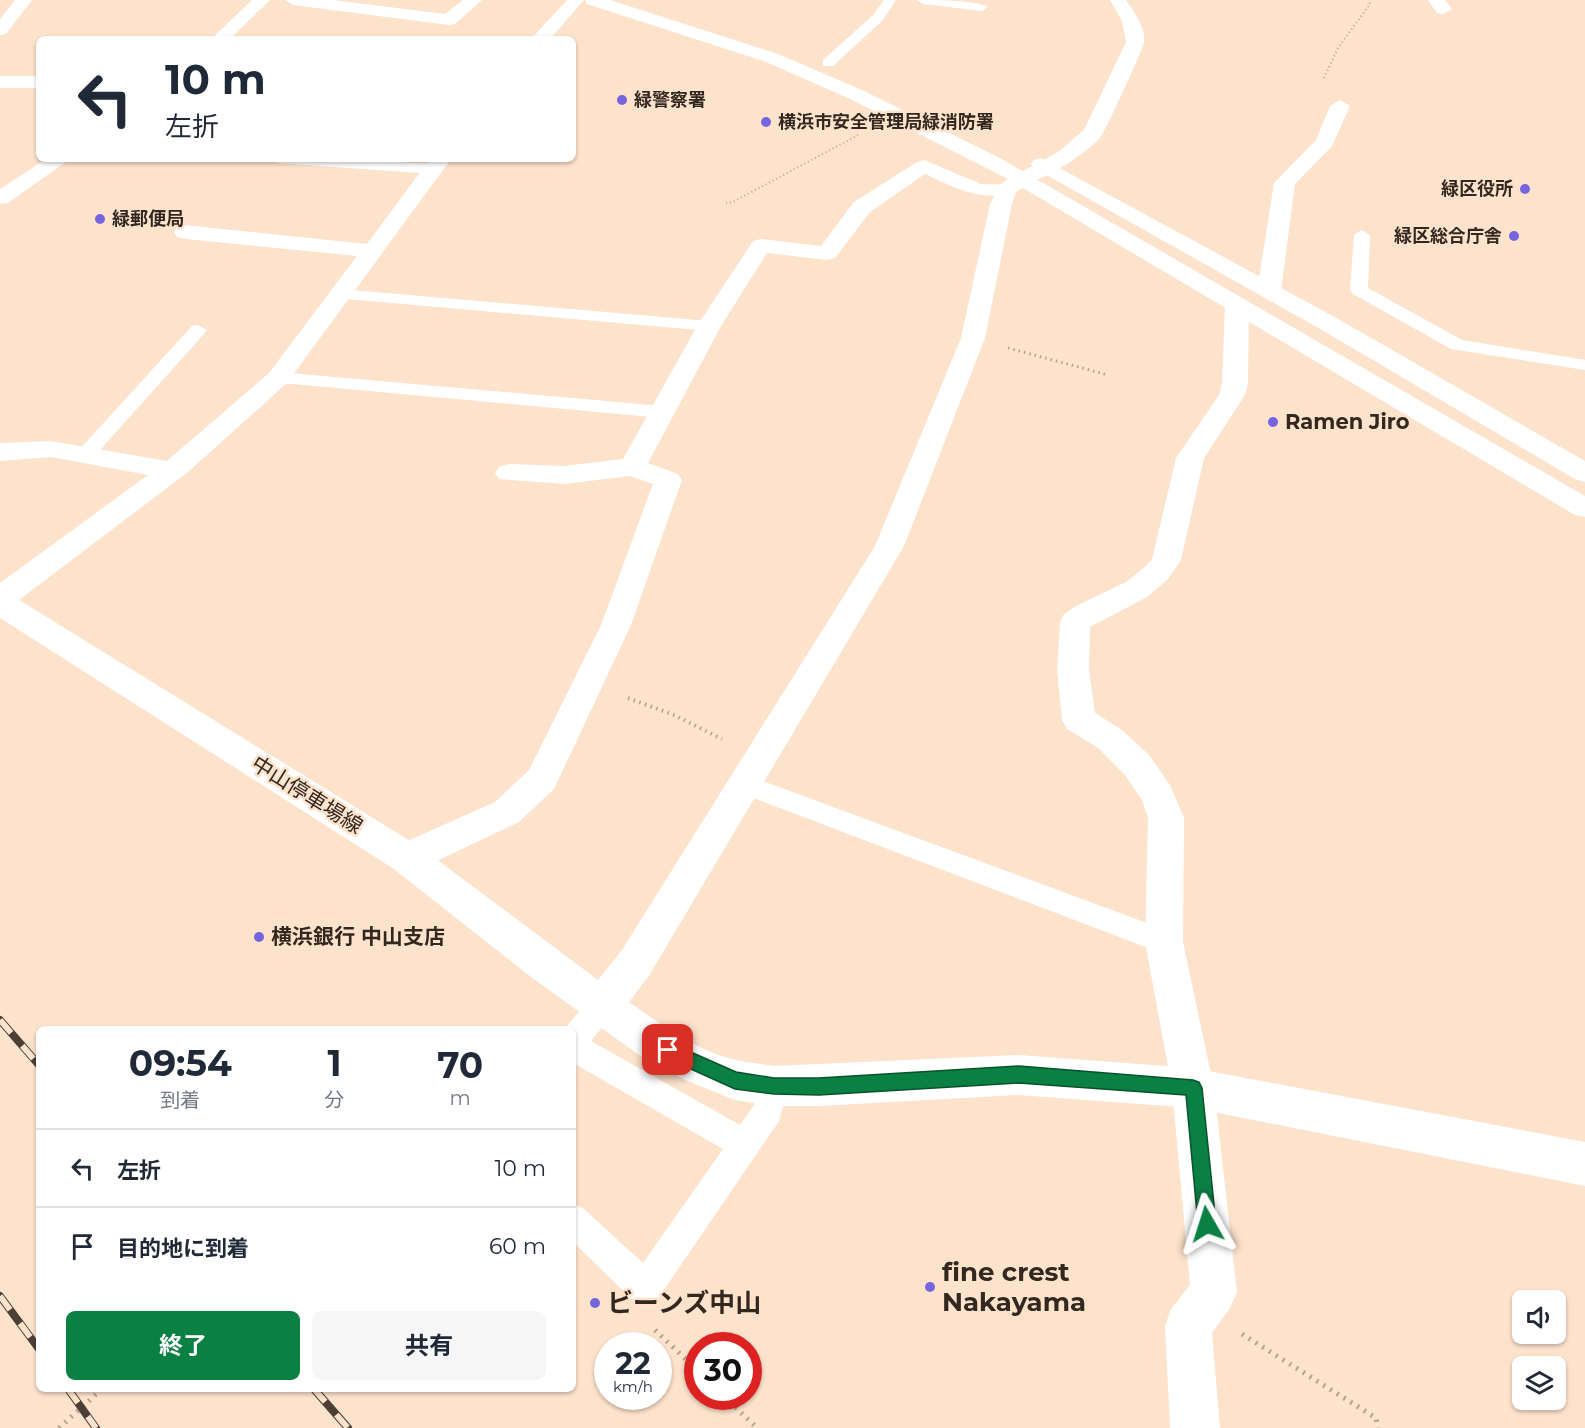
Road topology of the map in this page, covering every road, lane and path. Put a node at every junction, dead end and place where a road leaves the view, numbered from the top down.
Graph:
1 (24, 0) edge
2 (262, 0) edge
3 (293, 0) edge
4 (474, 0) edge
5 (576, 0) edge
6 (593, 0) edge
7 (647, 0) edge
8 (890, 0) edge
9 (923, 0) edge
10 (1118, 0) edge
11 (982, 7) dead end
12 (0, 30) edge
13 (223, 36) edge
14 (543, 36) edge
15 (828, 63) junction
16 (36, 81) edge
17 (0, 82) edge
18 (1340, 106) dead end
19 (865, 131) dead end
20 (1003, 147) dead end
21 (55, 162) edge
22 (373, 162) edge
23 (437, 164) edge
24 (1024, 172) junction
25 (0, 198) edge
26 (726, 203) dead end
27 (185, 232) dead end
28 (1362, 235) dead end
29 (372, 251) junction
30 (1269, 291) junction
31 (341, 294) junction
32 (1237, 304) junction
33 (710, 326) junction
34 (198, 330) dead end
35 (973, 338) junction
36 (1585, 364) edge
37 (1108, 375) dead end
38 (278, 378) junction
39 (662, 412) junction
40 (0, 452) edge
41 (85, 455) junction
42 (632, 467) junction
43 (172, 471) junction
44 (509, 473) dead end
45 (1585, 473) edge
46 (1585, 508) edge
47 (0, 600) edge
48 (588, 683) junction
49 (760, 758) junction
50 (744, 784) junction
51 (407, 858) junction
52 (1164, 942) junction
53 (602, 1006) junction
54 (576, 1036) edge
55 (576, 1049) edge
56 (774, 1086) junction
57 (1193, 1088) junction
58 (745, 1145) junction
59 (1585, 1164) edge
60 (576, 1223) edge
61 (1201, 1309) junction
62 (99, 1392) edge
63 (738, 1410) edge
64 (60, 1428) edge
65 (757, 1428) edge
66 (1196, 1428) edge
67 (1378, 1428) edge

1 - 12 street
2 - 13 street
3 - 4 street
5 - 14 street
6 - 24 street
7 - 15 street
8 - 15 lane
9 - 11 lane
10 - 24 street
15 - 20 street
16 - 17 street
18 - 30 street
19 - 26 path
21 - 25 street
22 - 23 lane
23 - 29 street
24 - 30 street
24 - 32 street
24 - 33 street
24 - 35 street
27 - 29 street
28 - 36 lane
29 - 31 street
30 - 45 street
31 - 33 lane
31 - 38 street
32 - 46 street
32 - 52 street
33 - 39 street
34 - 41 lane
35 - 37 path
35 - 49 street
38 - 39 lane
38 - 43 street
39 - 42 street
40 - 41 street
41 - 43 street
42 - 44 street
42 - 48 street
43 - 47 street
47 - 51 street, 中山停車場線
48 - 49 path
48 - 51 street
49 - 50 street
50 - 52 lane
50 - 53 street
51 - 53 street, 中山停車場線
52 - 57 street
53 - 54 lane
53 - 56 street, 中山停車場線
55 - 58 lane
56 - 57 street, 中山停車場線
56 - 58 lane
57 - 59 street, 中山停車場線
57 - 61 street
58 - 60 lane
61 - 66 street
61 - 67 path
62 - 64 path
63 - 65 path

